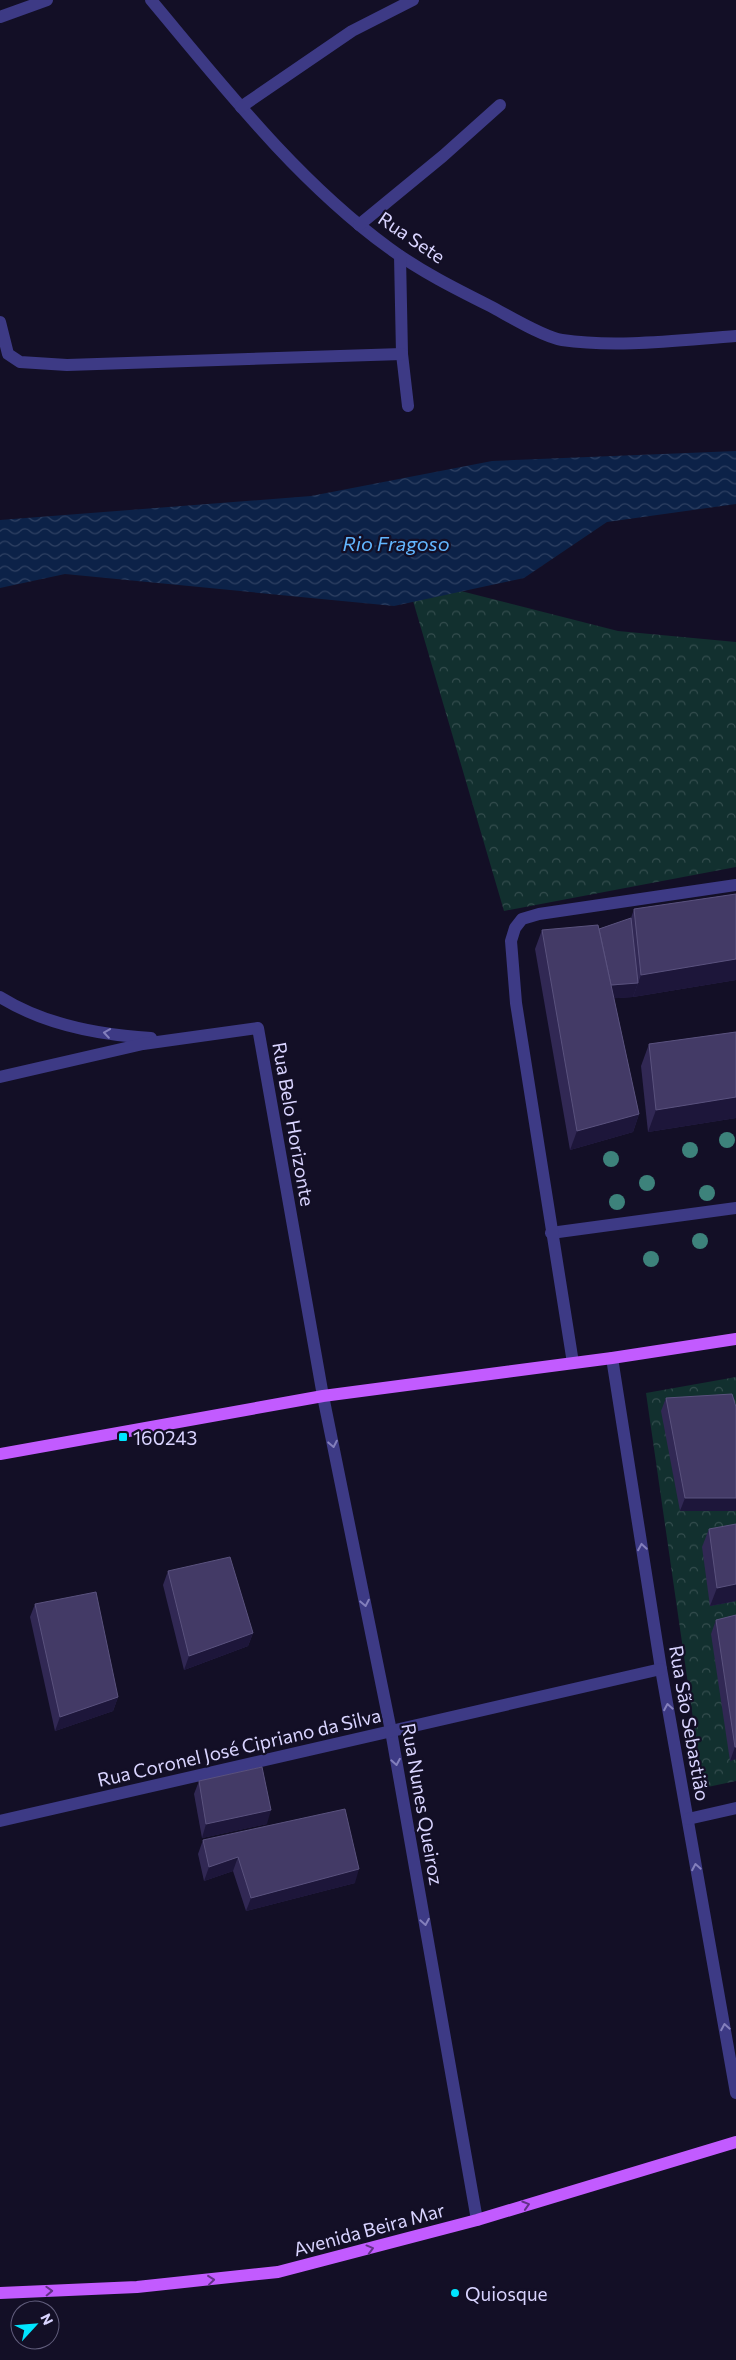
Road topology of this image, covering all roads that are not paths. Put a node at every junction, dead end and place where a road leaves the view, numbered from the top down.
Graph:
1 (46, 0) edge
2 (151, 0) edge
3 (413, 0) edge
4 (0, 17) edge
5 (500, 105) dead end
6 (240, 107) junction
7 (359, 225) junction
8 (400, 256) junction
9 (0, 322) edge
10 (736, 336) edge
11 (402, 354) junction
12 (408, 406) dead end
13 (736, 885) edge
14 (0, 997) edge
15 (173, 1039) junction
16 (0, 1077) edge
17 (736, 1208) edge
18 (551, 1233) junction
19 (736, 1339) edge
20 (612, 1358) junction
21 (573, 1363) junction
22 (323, 1396) junction
23 (0, 1454) edge
24 (661, 1669) junction
25 (391, 1731) junction
26 (736, 1808) edge
27 (688, 1818) junction
28 (0, 1821) edge
29 (736, 2093) edge
30 (736, 2142) edge
31 (478, 2220) junction
32 (0, 2293) edge

1 - 4 street
2 - 6 street, Rua Sete
3 - 6 street
5 - 7 street
6 - 7 street, Rua Sete
7 - 8 street, Rua Sete
8 - 10 street, Rua Sete
8 - 11 street
9 - 11 street
11 - 12 street
13 - 18 street
15 -> 14 street
15 - 16 street, Rua Belo Horizonte
15 - 22 street, Rua Belo Horizonte
17 - 18 street
18 - 21 street
19 - 20 main road
20 - 21 main road
24 -> 20 street, Rua São Sebastião
21 - 22 main road
22 - 23 main road
22 -> 25 street, Rua Nunes Queiroz
24 - 25 street, Rua Coronel José Cipriano da Silva
27 -> 24 street, Rua São Sebastião
25 - 28 street, Rua Coronel José Cipriano da Silva
25 -> 31 street, Rua Nunes Queiroz
26 - 27 street
29 -> 27 street, Rua São Sebastião
31 -> 30 main road, Avenida Beira Mar
32 -> 31 main road, Avenida Beira Mar

